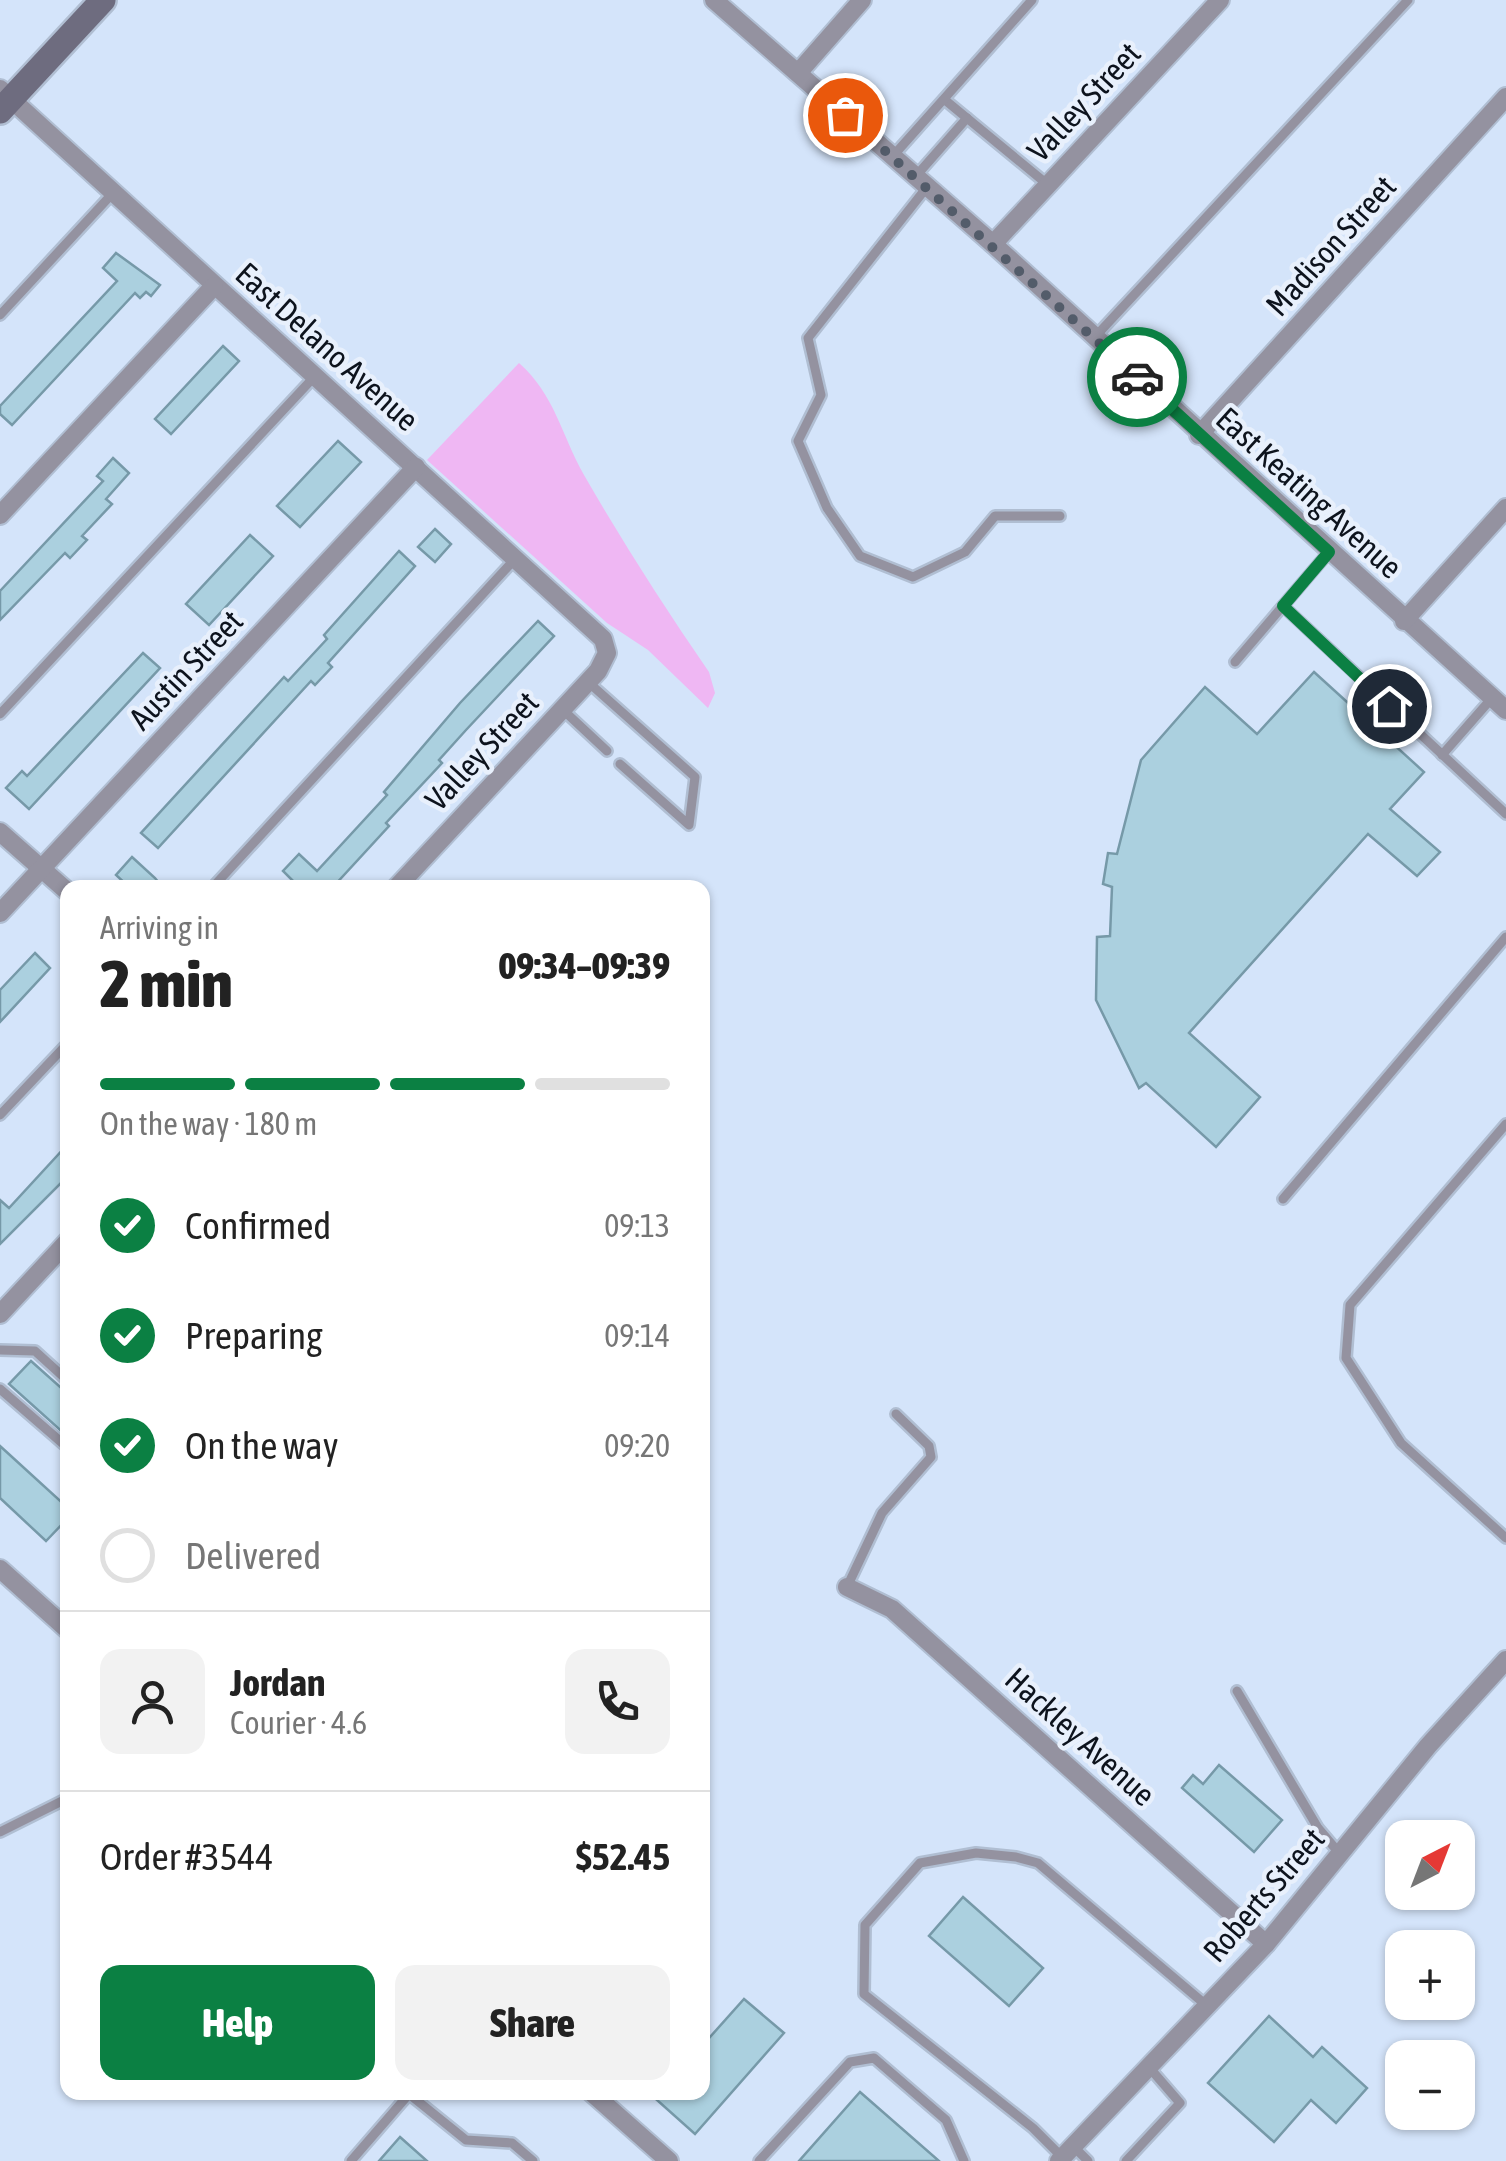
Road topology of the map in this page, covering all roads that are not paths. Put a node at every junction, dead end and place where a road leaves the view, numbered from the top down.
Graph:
1 (102, 0) edge
2 (714, 0) edge
3 (862, 0) edge
4 (1032, 0) edge
5 (1220, 0) edge
6 (1408, 0) edge
7 (798, 73) junction
8 (1506, 98) edge
9 (3, 100) edge
10 (945, 100) junction
11 (967, 118) junction
12 (892, 156) junction
13 (921, 182) junction
14 (1048, 184) junction
15 (112, 194) junction
16 (992, 244) junction
17 (214, 286) junction
18 (0, 315) edge
19 (1094, 338) junction
20 (315, 376) junction
21 (1200, 435) junction
22 (416, 467) junction
23 (1506, 508) edge
24 (0, 516) edge
25 (1060, 516) dead end
26 (1329, 552) junction
27 (517, 557) junction
28 (1283, 606) junction
29 (1404, 621) junction
30 (607, 653) joint
31 (1235, 662) dead end
32 (588, 682) junction
33 (1499, 704) edge
34 (562, 709) junction
35 (0, 714) edge
36 (608, 751) dead end
37 (1442, 755) junction
38 (620, 764) dead end
39 (1506, 814) edge
40 (0, 832) edge
41 (41, 868) junction
42 (219, 880) edge
43 (403, 880) edge
44 (60, 885) edge
45 (0, 913) edge
46 (1506, 937) edge
47 (60, 1051) edge
48 (0, 1115) edge
49 (1506, 1124) edge
50 (1282, 1200) dead end
51 (60, 1250) edge
52 (0, 1314) edge
53 (0, 1350) edge
54 (60, 1374) edge
55 (0, 1389) edge
56 (896, 1414) dead end
57 (60, 1441) edge
58 (1506, 1538) edge
59 (0, 1569) edge
60 (847, 1587) joint
61 (60, 1623) edge
62 (1506, 1660) edge
63 (1237, 1691) dead end
64 (60, 1802) edge
65 (0, 1832) edge
66 (1340, 1854) junction
67 (1266, 1944) junction
68 (1206, 2006) junction
69 (1148, 2066) junction
70 (403, 2100) edge
71 (416, 2100) edge
72 (600, 2100) edge
73 (1065, 2155) edge
74 (350, 2161) edge
75 (533, 2161) edge
76 (669, 2161) edge
77 (759, 2161) edge
78 (964, 2161) edge
79 (1088, 2161) edge
80 (1126, 2161) edge

1 - 9 main road
2 - 7 street, East Keating Avenue
3 - 7 street
4 - 10 lane
5 - 14 street, Valley Street
6 - 19 lane
7 - 12 street, East Keating Avenue
8 - 21 street, Madison Street
9 - 15 street, East Delano Avenue
10 - 11 lane
10 - 12 lane
11 - 13 lane
11 - 14 lane
12 - 13 street, East Keating Avenue
13 - 16 street, East Keating Avenue
13 - 25 lane
14 - 16 street, Valley Street
15 - 17 street, East Delano Avenue
15 - 18 lane
16 - 19 street, East Keating Avenue
17 - 20 street, East Delano Avenue
17 - 24 street
19 - 21 street, East Keating Avenue
20 - 22 street, East Delano Avenue
20 - 35 lane
21 - 26 street, East Keating Avenue
22 - 27 street, East Delano Avenue
22 - 41 street, Austin Street
23 - 29 street
26 - 28 lane
26 - 29 street, East Keating Avenue
27 - 30 street, East Delano Avenue
27 - 42 lane
28 - 31 lane
28 - 37 lane
29 - 33 street, East Keating Avenue
30 - 32 street, Valley Street
32 - 34 street, Valley Street
32 - 38 lane
33 - 37 lane
34 - 36 lane
34 - 43 street, Valley Street
37 - 39 lane
40 - 41 street
41 - 44 street
41 - 45 street, Austin Street
46 - 50 lane
47 - 48 lane
49 - 58 lane
51 - 52 street
53 - 54 lane
55 - 57 lane
56 - 60 lane
59 - 61 street
60 - 67 street, Hackley Avenue
62 - 66 street, Roberts Street
63 - 66 lane
64 - 65 lane
66 - 67 street, Roberts Street
67 - 68 street, Roberts Street
68 - 69 street, Roberts Street
68 - 73 lane
69 - 73 street, Roberts Street
69 - 80 lane
70 - 74 lane
71 - 75 lane
72 - 76 street
73 - 79 lane
77 - 78 lane

